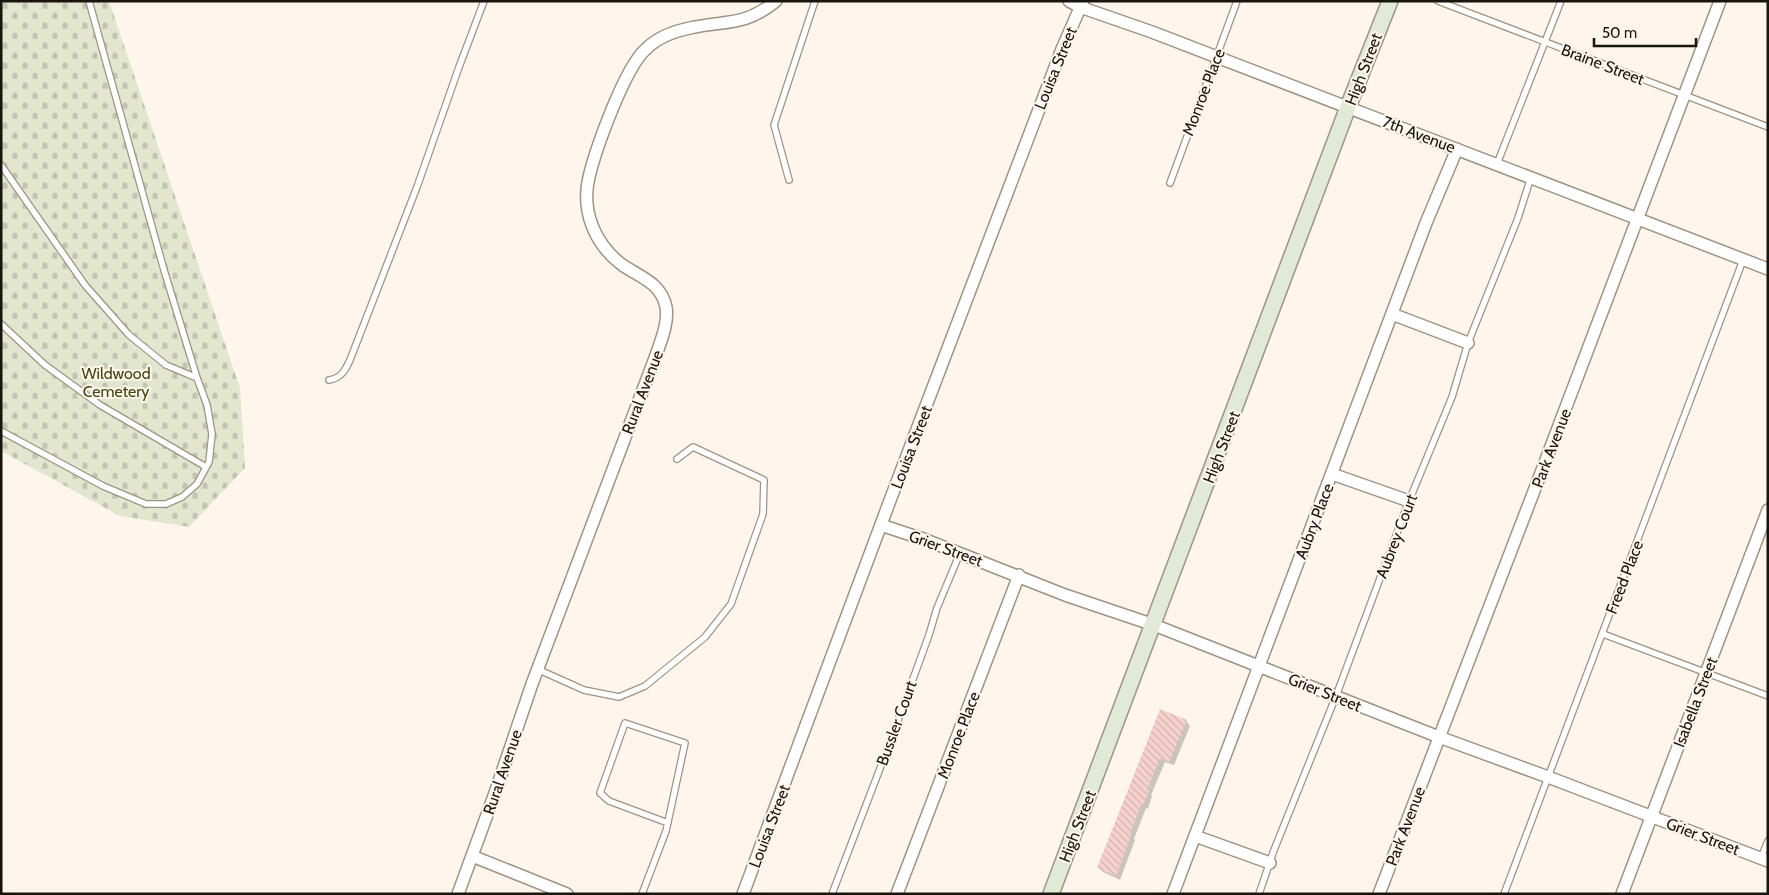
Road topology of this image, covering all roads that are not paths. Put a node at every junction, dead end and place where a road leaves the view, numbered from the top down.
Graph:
1 (89, 1) edge
2 (484, 1) edge
3 (776, 1) edge
4 (815, 1) edge
5 (1069, 1) edge
6 (1237, 1) edge
7 (1390, 1) edge
8 (1438, 1) edge
9 (1560, 1) edge
10 (1720, 1) edge
11 (1081, 4) edge
12 (1545, 42) junction
13 (1216, 57) junction
14 (1684, 95) junction
15 (1348, 107) junction
16 (1768, 127) edge
17 (1457, 149) junction
18 (1497, 164) junction
19 (1, 165) edge
20 (4, 173) edge
21 (1531, 177) junction
22 (789, 180) dead end
23 (1170, 182) dead end
24 (1638, 218) junction
25 (1743, 260) junction
26 (1768, 269) edge
27 (1392, 314) junction
28 (1, 324) edge
29 (1468, 343) junction
30 (196, 378) junction
31 (329, 380) dead end
32 (1, 431) edge
33 (677, 459) dead end
34 (206, 467) junction
35 (1332, 474) junction
36 (1405, 500) junction
37 (1768, 510) edge
38 (881, 525) junction
39 (960, 553) junction
40 (1019, 575) junction
41 (1154, 625) junction
42 (1603, 634) junction
43 (1259, 665) junction
44 (537, 669) junction
45 (1706, 673) junction
46 (1336, 696) junction
47 (1768, 696) edge
48 (1439, 737) junction
49 (1548, 777) junction
50 (1652, 817) junction
51 (668, 824) junction
52 (1195, 836) junction
53 (1768, 841) edge
54 (472, 856) junction
55 (1764, 859) edge
56 (1270, 863) junction
57 (458, 894) edge
58 (566, 894) edge
59 (642, 894) edge
60 (743, 894) edge
61 (832, 894) edge
62 (897, 894) edge
63 (1052, 894) edge
64 (1174, 894) edge
65 (1259, 894) edge
66 (1379, 894) edge
67 (1504, 894) edge
68 (1622, 894) edge

1 - 30 lane
2 - 31 lane
3 - 44 street, Rural Avenue
4 - 22 lane
5 - 11 street, 7th Avenue
6 - 13 lane, Monroe Place
7 - 15 main road, High Street
8 - 12 lane, Braine Street
9 - 12 lane
10 - 14 street, Park Avenue
11 - 13 street, 7th Avenue
11 - 38 street, Louisa Street
12 - 14 lane, Braine Street
12 - 18 lane
13 - 15 street, 7th Avenue
13 - 23 lane, Monroe Place
14 - 16 lane, Braine Street
14 - 24 street, Park Avenue
15 - 17 street, 7th Avenue
15 - 41 main road, High Street
17 - 18 street, 7th Avenue
17 - 27 street, Aubry Place
18 - 21 street, 7th Avenue
19 - 20 lane
20 - 30 lane
21 - 24 street, 7th Avenue
21 - 29 lane, Aubrey Court
24 - 25 street, 7th Avenue
24 - 48 street, Park Avenue
25 - 26 street, 7th Avenue
25 - 42 lane, Freed Place
27 - 29 street
27 - 35 street, Aubry Place
28 - 34 lane
29 - 36 lane, Aubrey Court
30 - 34 lane
32 - 34 lane
33 - 44 lane
35 - 36 street
35 - 43 street, Aubry Place
36 - 46 lane, Aubrey Court
37 - 45 street, Isabella Street
38 - 39 street, Grier Street
38 - 60 street, Louisa Street
39 - 40 street, Grier Street
39 - 61 lane, Bussler Court
40 - 41 street, Grier Street
40 - 62 street, Monroe Place
41 - 43 street, Grier Street
41 - 63 main road, High Street
42 - 45 lane
42 - 49 lane, Freed Place
43 - 46 street, Grier Street
43 - 52 street, Aubry Place
44 - 54 street, Rural Avenue
45 - 47 lane
45 - 50 street, Isabella Street
46 - 48 street, Grier Street
46 - 56 lane, Aubrey Court
48 - 49 street, Grier Street
48 - 66 street, Park Avenue
49 - 50 street, Grier Street
49 - 67 lane, Freed Place
50 - 55 street, Grier Street
50 - 68 street, Isabella Street
51 - 51 lane
51 - 59 lane
52 - 56 street
52 - 64 street, Aubry Place
53 - 55 lane
54 - 57 street, Rural Avenue
54 - 58 street
56 - 65 lane, Aubrey Court

